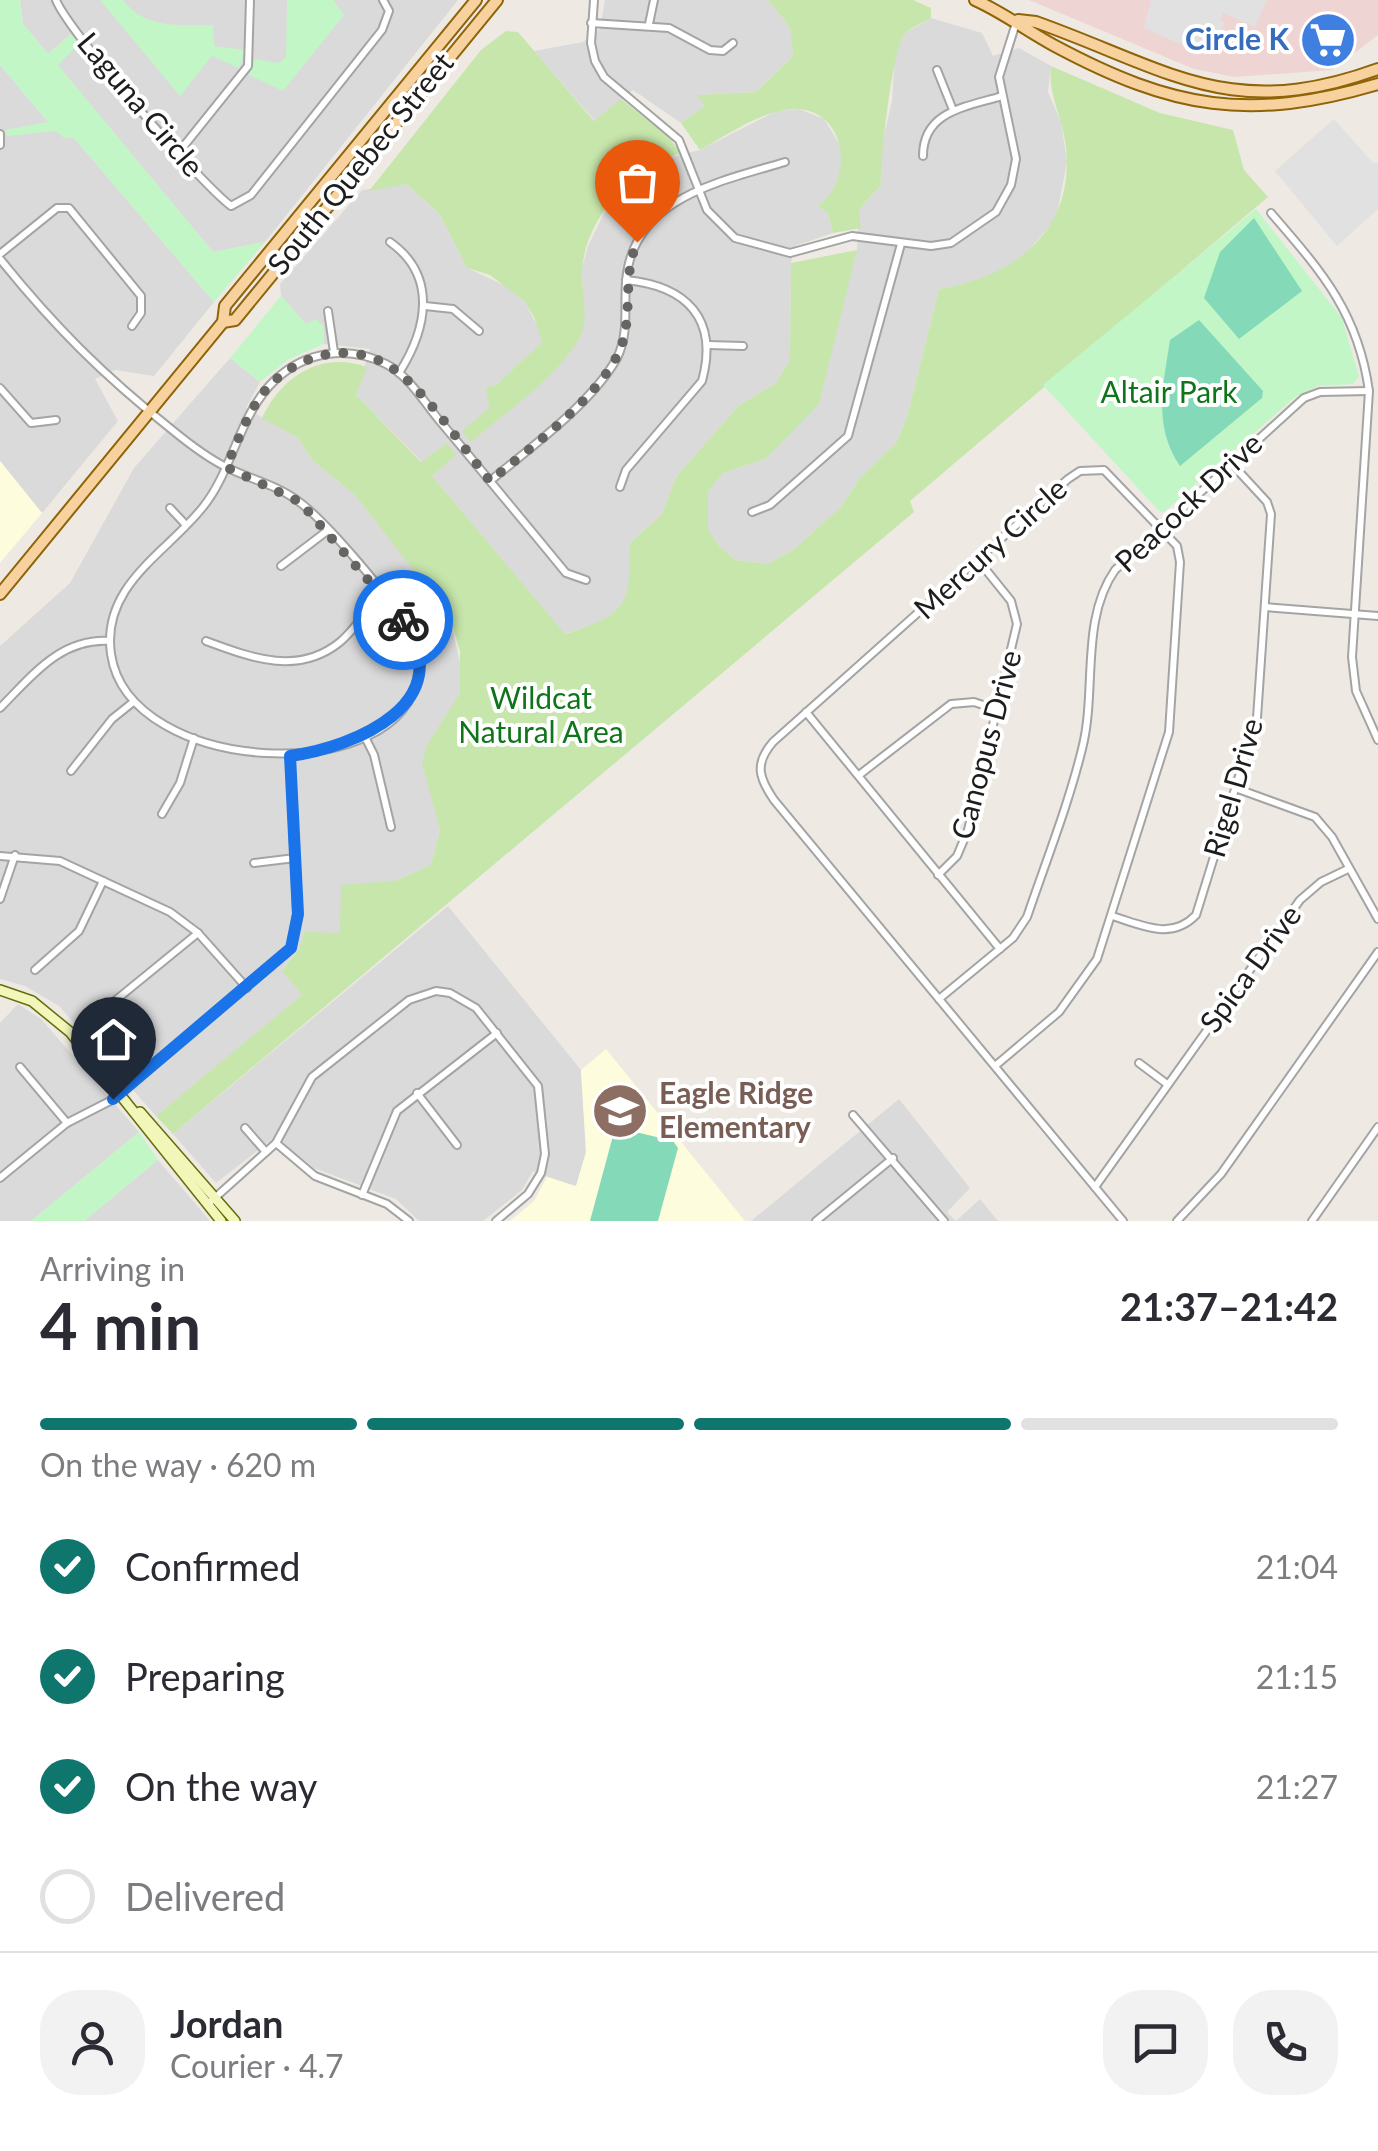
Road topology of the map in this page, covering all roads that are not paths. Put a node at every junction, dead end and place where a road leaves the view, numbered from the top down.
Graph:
1 (56, 0) edge
2 (250, 0) edge
3 (383, 0) edge
4 (476, 0) edge
5 (497, 0) edge
6 (594, 0) edge
7 (654, 0) edge
8 (975, 0) edge
9 (1017, 20) junction
10 (591, 23) junction
11 (649, 24) junction
12 (733, 43) dead end
13 (1378, 69) edge
14 (937, 70) dead end
15 (1378, 84) edge
16 (1002, 96) junction
17 (953, 110) junction
18 (0, 134) edge
19 (0, 145) edge
20 (178, 152) junction
21 (923, 156) dead end
22 (785, 162) dead end
23 (698, 189) junction
24 (1271, 213) dead end
25 (390, 242) dead end
26 (900, 244) junction
27 (0, 257) edge
28 (626, 280) junction
29 (425, 306) junction
30 (328, 311) dead end
31 (222, 322) junction
32 (132, 326) dead end
33 (479, 332) dead end
34 (708, 344) junction
35 (743, 346) dead end
36 (334, 352) junction
37 (399, 373) junction
38 (0, 388) edge
39 (1370, 391) junction
40 (152, 412) junction
41 (56, 420) dead end
42 (1231, 463) junction
43 (226, 467) junction
44 (490, 481) junction
45 (620, 487) dead end
46 (170, 508) dead end
47 (752, 512) dead end
48 (186, 525) junction
49 (1160, 526) junction
50 (328, 531) junction
51 (978, 560) junction
52 (280, 566) dead end
53 (586, 580) dead end
54 (0, 594) edge
55 (384, 596) junction
56 (1265, 607) junction
57 (1356, 615) junction
58 (1378, 616) edge
59 (110, 641) junction
60 (206, 642) dead end
61 (132, 703) junction
62 (0, 708) edge
63 (998, 710) junction
64 (806, 712) junction
65 (365, 737) junction
66 (194, 738) junction
67 (1378, 740) edge
68 (290, 756) junction
69 (71, 772) dead end
70 (859, 775) junction
71 (1238, 789) junction
72 (162, 814) dead end
73 (391, 827) dead end
74 (15, 855) junction
75 (0, 856) edge
76 (295, 858) junction
77 (254, 864) dead end
78 (1348, 870) junction
79 (938, 875) junction
80 (104, 881) junction
81 (0, 899) edge
82 (1111, 916) junction
83 (1378, 919) edge
84 (198, 933) junction
85 (1000, 948) junction
86 (1378, 952) edge
87 (35, 970) dead end
88 (247, 988) junction
89 (0, 990) edge
90 (939, 1000) junction
91 (94, 1018) dead end
92 (497, 1033) junction
93 (1139, 1063) dead end
94 (995, 1066) junction
95 (20, 1068) dead end
96 (1168, 1084) junction
97 (120, 1092) junction
98 (416, 1094) junction
99 (852, 1115) dead end
100 (67, 1123) junction
101 (1378, 1127) edge
102 (245, 1128) dead end
103 (276, 1143) junction
104 (457, 1145) dead end
105 (266, 1152) junction
106 (893, 1158) junction
107 (0, 1178) edge
108 (1095, 1187) junction
109 (362, 1195) junction
110 (212, 1201) junction
111 (221, 1221) edge
112 (235, 1221) edge
113 (409, 1221) edge
114 (496, 1221) edge
115 (816, 1221) edge
116 (943, 1221) edge
117 (1123, 1221) edge
118 (1177, 1221) edge
119 (1312, 1221) edge

1 - 20 street, Laguna Circle
2 - 20 street
3 - 20 street, Laguna Circle
4 - 31 main road, South Quebec Street
5 - 31 main road, South Quebec Street
6 - 10 street
7 - 11 street
8 - 9 main road
9 - 13 main road
9 - 15 main road
9 - 16 street
10 - 11 street
10 - 23 street
11 - 12 street
14 - 17 street
16 - 17 street
16 - 26 street
17 - 21 street
18 - 19 street
22 - 23 street
23 - 26 street
23 - 28 street
24 - 39 street
25 - 29 street
26 - 47 street
27 - 32 street
27 - 40 street
28 - 34 street
28 - 44 street
29 - 33 street
29 - 37 street
30 - 36 street
31 - 40 main road, South Quebec Street
34 - 35 street
34 - 45 street
36 - 37 street
36 - 43 street
37 - 44 street
38 - 41 street
39 - 42 street, Peacock Drive
39 - 57 street
40 - 43 street
40 - 54 main road, South Quebec Street
42 - 49 street, Peacock Drive
42 - 56 street, Rigel Drive
43 - 48 street
43 - 50 street
44 - 53 street
46 - 48 street
48 - 59 street
49 - 51 street, Mercury Circle
49 - 82 street, Mercury Circle
49 - 85 street, Peacock Drive
50 - 52 street
50 - 55 street
51 - 63 street, Canopus Drive
51 - 64 street, Mercury Circle
55 - 60 street
55 - 65 street
56 - 57 street
56 - 71 street, Rigel Drive
57 - 58 street
57 - 67 street
59 - 61 street
59 - 62 street
61 - 66 street
61 - 69 street
63 - 70 street
63 - 79 street, Canopus Drive
64 - 70 street
64 - 90 street, Mercury Circle
65 - 68 street
65 - 73 street
66 - 68 street
66 - 72 street
68 - 76 street
70 - 79 street
71 - 78 street
71 - 82 street, Rigel Drive
74 - 75 street
74 - 80 street
74 - 81 street
76 - 77 street
76 - 88 street
78 - 83 street
78 - 96 street, Spica Drive
79 - 85 street
80 - 84 street
80 - 87 street
82 - 94 street, Mercury Circle
84 - 88 street
84 - 91 street
85 - 90 street, Peacock Drive
86 - 118 street
88 - 97 street
89 - 97 street
90 - 94 street, Mercury Circle
92 - 98 street
92 - 103 street
92 - 114 street
93 - 96 street
94 - 108 street
95 - 100 street
96 - 108 street, Spica Drive
97 - 100 street
97 - 110 street
98 - 104 street
98 - 109 street
99 - 106 street
100 - 107 street
101 - 119 street
102 - 105 street
103 - 105 street
103 - 109 street
105 - 110 street
106 - 115 street
106 - 116 street
108 - 117 street
109 - 113 street
110 - 111 street
110 - 112 street

